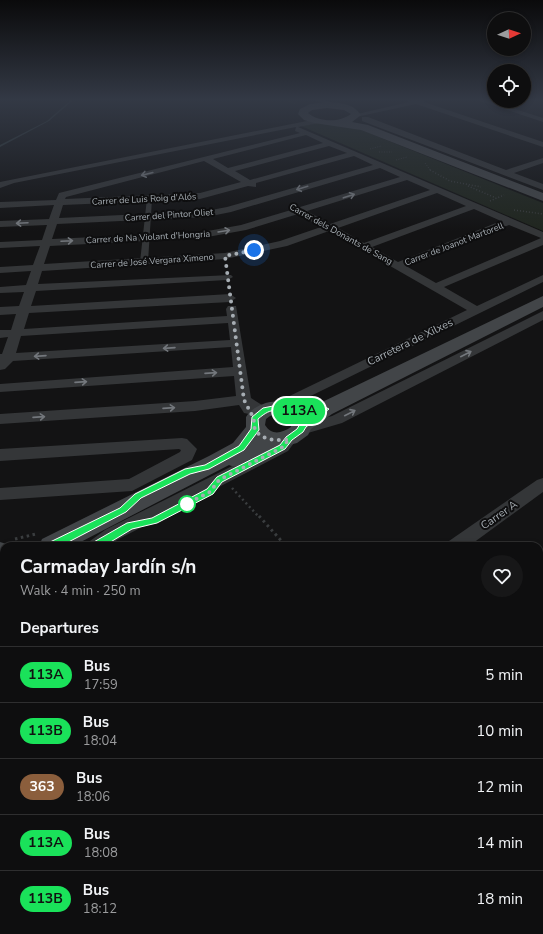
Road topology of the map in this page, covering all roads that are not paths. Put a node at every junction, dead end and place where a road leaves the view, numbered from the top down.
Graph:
1 (201, 144) edge
2 (266, 144) edge
3 (328, 144) edge
4 (331, 144) edge
5 (415, 144) edge
6 (428, 144) edge
7 (354, 154) junction
8 (206, 159) junction
9 (543, 160) edge
10 (92, 165) junction
11 (380, 165) junction
12 (227, 171) junction
13 (505, 173) junction
14 (407, 177) junction
15 (132, 178) junction
16 (249, 183) junction
17 (0, 185) edge
18 (543, 187) edge
19 (438, 190) junction
20 (273, 197) junction
21 (543, 197) edge
22 (60, 199) junction
23 (149, 199) junction
24 (0, 205) edge
25 (475, 206) junction
26 (300, 212) junction
27 (147, 217) junction
28 (53, 221) junction
29 (510, 222) junction
30 (0, 224) edge
31 (329, 228) junction
32 (543, 236) edge
33 (146, 238) junction
34 (543, 240) edge
35 (46, 242) junction
36 (0, 245) edge
37 (364, 247) junction
38 (225, 256) junction
39 (144, 262) junction
40 (397, 266) junction
41 (38, 268) junction
42 (0, 270) edge
43 (228, 277) junction
44 (543, 278) edge
45 (435, 287) junction
46 (31, 288) junction
47 (0, 290) edge
48 (230, 298) junction
49 (543, 301) edge
50 (24, 310) junction
51 (476, 310) junction
52 (0, 311) edge
53 (543, 315) edge
54 (233, 319) junction
55 (16, 333) junction
56 (0, 334) edge
57 (236, 344) junction
58 (4, 361) edge
59 (240, 372) junction
60 (0, 386) edge
61 (244, 400) junction
62 (0, 419) edge
63 (279, 423) junction
64 (0, 455) edge
65 (217, 475) junction
66 (543, 484) edge
67 (0, 494) edge
68 (126, 518) junction
69 (62, 542) edge
70 (77, 542) edge
71 (100, 542) edge
72 (461, 542) edge

1 - 10 street
2 - 8 street
3 - 12 street
4 - 7 street
5 - 21 main road
6 - 13 street
7 - 11 street
7 - 16 street, Carrer de Luis Roig d'Alós
8 - 12 street, Carrer dels Donants de Sang
8 -> 15 street
9 - 13 street
10 - 15 street
10 - 17 street
11 - 14 street
11 -> 20 street, Carrer del Pintor Oliet
12 - 16 street, Carrer dels Donants de Sang
13 - 18 street
14 - 19 street
26 -> 14 street, Carrer de Na Violant d'Hongria
15 - 22 street
16 - 20 street, Carrer dels Donants de Sang
16 - 23 street, Carrer de Luis Roig d'Alós
19 - 25 street
19 - 31 street, Carrer de José Vergara Ximeno
20 - 26 street, Carrer dels Donants de Sang
20 - 27 street, Carrer del Pintor Oliet
22 - 23 street, Carrer de Luis Roig d'Alós
22 - 24 street, Carrer de Luis Roig d'Alós
22 - 28 street
23 - 27 street
25 - 29 street
25 - 37 street
26 - 31 street, Carrer dels Donants de Sang
33 -> 26 street, Carrer de Na Violant d'Hongria
27 - 28 street, Carrer del Pintor Oliet
27 - 33 street
28 -> 30 street, Carrer del Pintor Oliet
28 - 35 street
29 - 32 street
29 - 40 street, Carrer de Joanot Martorell
31 - 37 street, Carrer dels Donants de Sang
31 - 38 street, Carrer de José Vergara Ximeno
35 -> 33 street, Carrer de Na Violant d'Hongria
33 - 39 street
34 - 45 street
35 - 36 street, Carrer de Na Violant d'Hongria
35 - 41 street
37 - 40 street, Carrer dels Donants de Sang
38 - 39 street, Carrer de José Vergara Ximeno
38 - 43 street
39 - 41 street, Carrer de José Vergara Ximeno
40 - 45 street, Carrer dels Donants de Sang
41 - 42 street, Carrer de José Vergara Ximeno
41 - 46 street
43 - 46 street
43 - 48 street
44 - 51 street, Carretera de Xilxes
45 - 51 street, Carrer dels Donants de Sang
46 - 47 street
46 - 50 street
48 - 50 street
48 - 54 street
49 - 63 main road, Carretera de Xilxes
50 - 52 street
50 - 55 street
51 - 63 street, Carretera de Xilxes
63 -> 53 street, Carretera de Xilxes
54 - 55 street
54 - 57 street
55 - 56 street
55 - 58 street
57 -> 58 street
57 - 59 street
58 - 60 street
60 -> 59 street
59 - 61 street
62 -> 61 street
61 - 63 street
63 - 65 main road, Carretera de Xilxes
63 - 65 street, Carretera de Xilxes
63 - 70 main road, Carretera de Xilxes
64 - 67 street
65 - 68 main road, Carretera de Xilxes
66 - 72 street, Carrer A
68 - 69 main road, Carretera de Xilxes
68 - 71 street, Carretera de Xilxes

